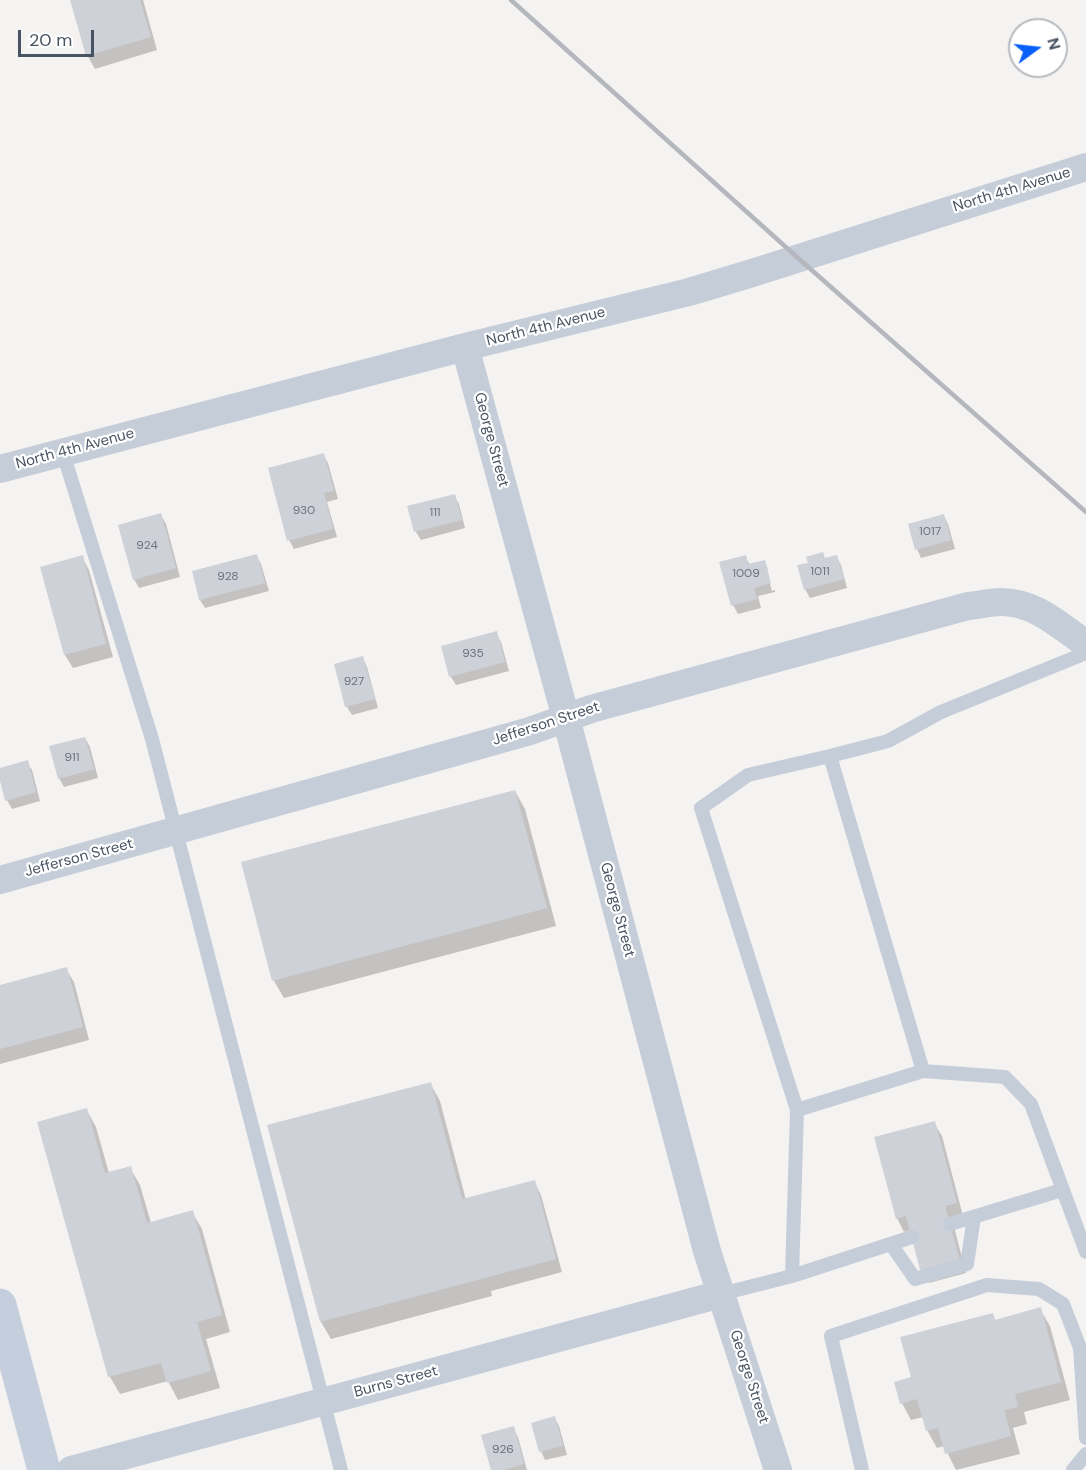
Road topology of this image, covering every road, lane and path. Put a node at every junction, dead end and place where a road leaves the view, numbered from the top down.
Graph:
1 (1086, 166) edge
2 (465, 347) junction
3 (63, 453) junction
4 (0, 469) edge
5 (1086, 644) edge
6 (1086, 653) edge
7 (566, 717) junction
8 (830, 756) junction
9 (177, 831) junction
10 (0, 880) edge
11 (923, 1071) junction
12 (797, 1110) junction
13 (1062, 1190) junction
14 (974, 1217) junction
15 (950, 1224) dead end
16 (912, 1237) dead end
17 (891, 1244) junction
18 (1086, 1252) edge
19 (792, 1276) junction
20 (721, 1294) junction
21 (0, 1305) edge
22 (322, 1402) junction
23 (1086, 1438) edge
24 (1086, 1454) edge
25 (44, 1470) edge
26 (71, 1470) edge
27 (341, 1470) edge
28 (778, 1470) edge
29 (862, 1470) edge
30 (1073, 1470) edge

1 - 2 street, North 4th Avenue
2 - 3 street, North 4th Avenue
2 - 7 street, George Street
3 - 4 street, North 4th Avenue
3 - 9 lane
5 - 7 street, Jefferson Street
6 - 8 lane
7 - 9 street, Jefferson Street
7 - 20 street, George Street
8 - 11 lane
8 - 12 lane
9 - 10 street, Jefferson Street
9 - 22 lane
11 - 12 lane
11 - 13 lane
12 - 19 lane
13 - 14 lane
13 - 18 lane
14 - 15 lane
14 - 17 lane
16 - 17 lane
17 - 19 lane
19 - 20 lane
20 - 22 street, Burns Street
20 - 28 street, George Street
21 - 25 street
22 - 26 street, Burns Street
22 - 27 lane
23 - 29 lane
24 - 30 lane

